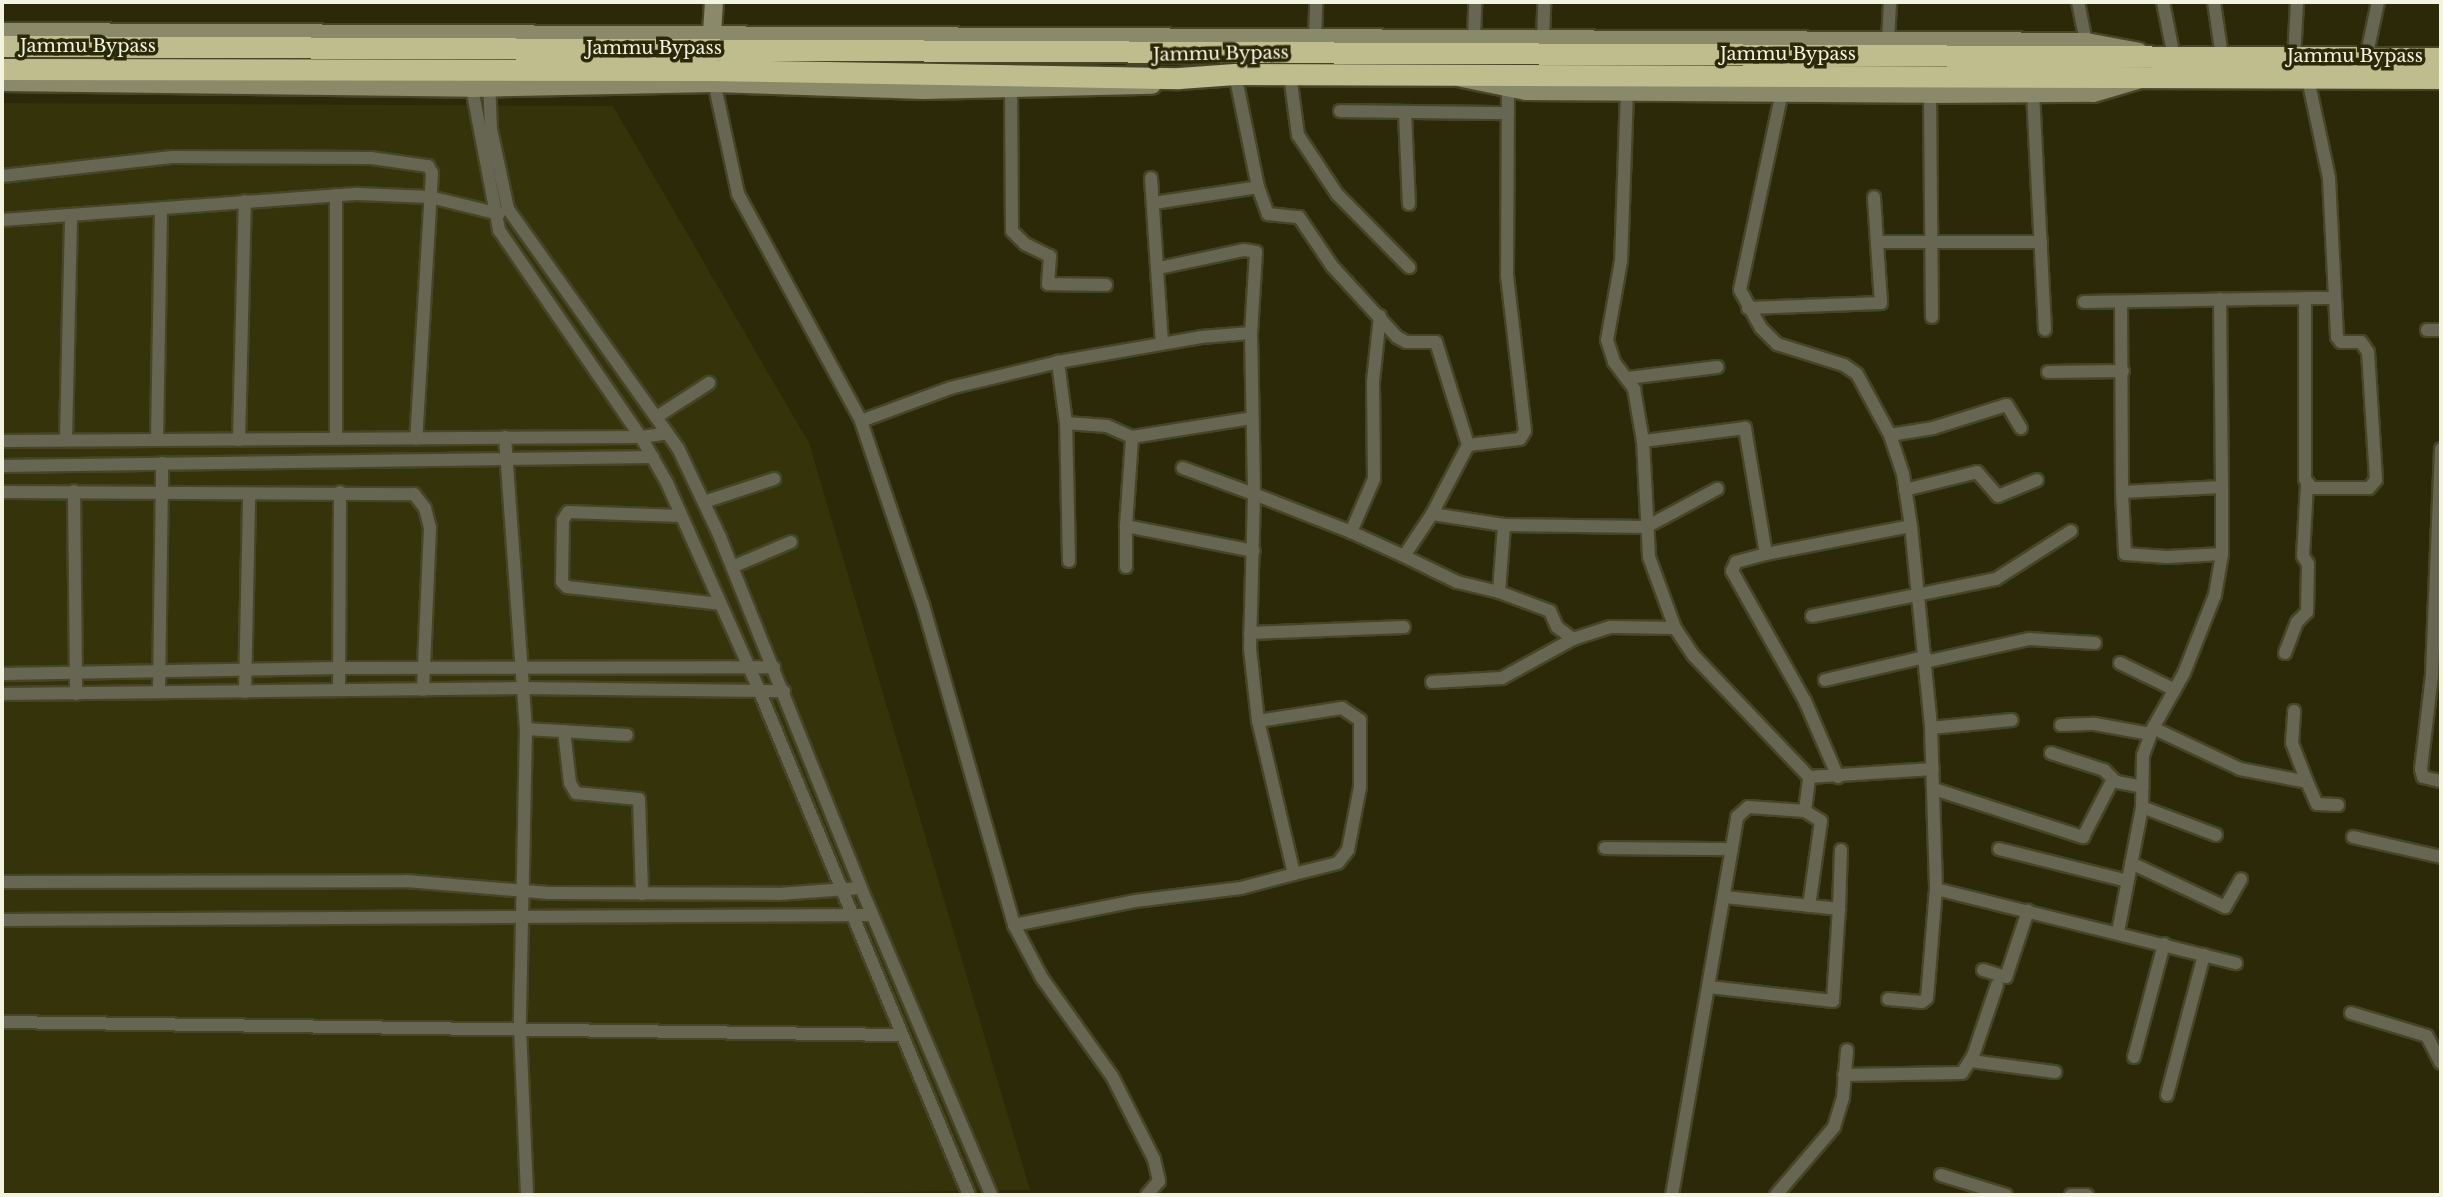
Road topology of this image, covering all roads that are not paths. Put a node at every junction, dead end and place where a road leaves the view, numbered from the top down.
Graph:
1 (714, 2) edge
2 (1316, 2) edge
3 (1475, 2) edge
4 (1544, 2) edge
5 (1890, 2) edge
6 (2078, 2) edge
7 (2163, 2) edge
8 (2214, 2) edge
9 (2297, 2) edge
10 (2378, 2) edge
11 (2, 32) edge
12 (1315, 38) junction
13 (1474, 39) junction
14 (1544, 40) junction
15 (1888, 41) junction
16 (2086, 42) junction
17 (2, 46) edge
18 (2150, 57) junction
19 (2174, 57) junction
20 (2222, 57) junction
21 (2294, 58) junction
22 (2366, 58) junction
23 (2441, 58) edge
24 (712, 60) junction
25 (2, 69) edge
26 (1235, 74) junction
27 (1290, 75) junction
28 (1180, 78) junction
29 (2144, 78) junction
30 (2441, 78) edge
31 (2308, 79) junction
32 (480, 80) junction
33 (2, 82) edge
34 (1508, 83) junction
35 (1011, 89) junction
36 (1627, 91) junction
37 (1782, 92) junction
38 (2033, 93) junction
39 (1930, 94) junction
40 (1339, 111) dead end
41 (1405, 113) junction
42 (1508, 113) junction
43 (2, 176) edge
44 (1151, 178) dead end
45 (1258, 187) junction
46 (335, 195) junction
47 (430, 197) junction
48 (1874, 197) dead end
49 (246, 201) junction
50 (1154, 203) junction
51 (1409, 204) dead end
52 (161, 208) junction
53 (492, 212) junction
54 (71, 215) junction
55 (514, 218) junction
56 (2, 220) edge
57 (1877, 242) junction
58 (1930, 242) junction
59 (2041, 242) junction
60 (1409, 267) dead end
61 (1159, 268) junction
62 (1106, 285) dead end
63 (2305, 298) junction
64 (2335, 298) junction
65 (2220, 299) junction
66 (2084, 302) dead end
67 (2121, 302) junction
68 (1748, 308) junction
69 (1380, 316) junction
70 (1932, 317) dead end
71 (2045, 330) dead end
72 (2427, 330) dead end
73 (2441, 330) edge
74 (1251, 333) junction
75 (1162, 343) junction
76 (1058, 362) junction
77 (1717, 367) dead end
78 (2123, 371) junction
79 (2048, 372) dead end
80 (1628, 378) junction
81 (709, 383) dead end
82 (658, 416) junction
83 (1252, 418) junction
84 (861, 421) junction
85 (1066, 423) junction
86 (2021, 428) dead end
87 (668, 433) junction
88 (1890, 435) junction
89 (505, 437) junction
90 (642, 437) junction
91 (1132, 437) junction
92 (66, 439) junction
93 (157, 439) junction
94 (336, 439) junction
95 (416, 439) junction
96 (239, 440) junction
97 (2, 441) edge
98 (1643, 441) junction
99 (1468, 445) junction
100 (2441, 449) edge
101 (653, 457) junction
102 (506, 459) junction
103 (162, 463) junction
104 (2, 466) edge
105 (1183, 468) dead end
106 (774, 480) dead end
107 (2037, 480) dead end
108 (2307, 485) junction
109 (2222, 487) junction
110 (1717, 489) dead end
111 (1905, 490) junction
112 (74, 491) junction
113 (2, 492) edge
114 (340, 492) junction
115 (2122, 492) junction
116 (162, 493) junction
117 (249, 494) junction
118 (1254, 494) junction
119 (704, 502) junction
120 (1432, 514) junction
121 (681, 516) junction
122 (1504, 525) junction
123 (1126, 526) junction
124 (1911, 526) junction
125 (1646, 527) junction
126 (2071, 531) dead end
127 (1351, 532) junction
128 (791, 542) dead end
129 (1254, 551) junction
130 (1766, 554) junction
131 (2222, 554) junction
132 (1404, 556) junction
133 (1069, 561) dead end
134 (733, 567) junction
135 (1126, 567) dead end
136 (1499, 592) junction
137 (1917, 595) junction
138 (720, 604) junction
139 (2438, 608) edge
140 (1812, 616) dead end
141 (1404, 627) dead end
142 (1675, 628) junction
143 (1250, 633) junction
144 (1573, 639) junction
145 (2095, 643) dead end
146 (2286, 653) dead end
147 (1925, 659) junction
148 (2120, 663) dead end
149 (520, 666) junction
150 (340, 667) junction
151 (423, 667) junction
152 (748, 667) junction
153 (774, 667) junction
154 (245, 670) junction
155 (76, 671) junction
156 (160, 672) junction
157 (2, 674) edge
158 (1825, 680) dead end
159 (1432, 682) dead end
160 (521, 688) junction
161 (339, 689) junction
162 (423, 690) junction
163 (759, 690) junction
164 (2175, 690) junction
165 (159, 691) junction
166 (784, 691) junction
167 (244, 692) junction
168 (2, 694) edge
169 (76, 694) junction
170 (2294, 711) dead end
171 (2012, 720) dead end
172 (1258, 721) junction
173 (2062, 725) dead end
174 (1931, 728) junction
175 (526, 729) junction
176 (564, 731) junction
177 (2152, 731) junction
178 (627, 735) dead end
179 (2051, 753) dead end
180 (1933, 768) junction
181 (1809, 777) junction
182 (1838, 777) junction
183 (2114, 780) junction
184 (2441, 781) edge
185 (2307, 782) junction
186 (2142, 788) junction
187 (1934, 789) junction
188 (2338, 805) dead end
189 (2142, 807) junction
190 (1805, 811) junction
191 (2216, 835) dead end
192 (2353, 837) dead end
193 (1605, 848) dead end
194 (1732, 849) junction
195 (1999, 849) dead end
196 (1841, 850) dead end
197 (2441, 857) edge
198 (2131, 863) junction
199 (1294, 874) junction
200 (2241, 878) dead end
201 (2127, 881) junction
202 (2, 882) edge
203 (523, 888) junction
204 (861, 888) junction
205 (1936, 889) junction
206 (840, 890) junction
207 (642, 894) junction
208 (1725, 897) junction
209 (1808, 906) junction
210 (1839, 909) junction
211 (2028, 911) junction
212 (872, 915) junction
213 (851, 916) junction
214 (2, 920) edge
215 (522, 920) junction
216 (1014, 925) junction
217 (2118, 932) junction
218 (2164, 944) junction
219 (2204, 955) junction
220 (2236, 963) dead end
221 (1983, 970) dead end
222 (1997, 985) dead end
223 (1709, 987) junction
224 (1888, 999) dead end
225 (2351, 1013) dead end
226 (2, 1022) edge
227 (520, 1027) junction
228 (899, 1035) junction
229 (1847, 1050) dead end
230 (2134, 1057) dead end
231 (1971, 1061) junction
232 (2441, 1063) edge
233 (2055, 1072) dead end
234 (1844, 1076) junction
235 (2167, 1095) dead end
236 (1941, 1175) dead end
237 (1153, 1193) edge
238 (527, 1195) edge
239 (969, 1195) edge
240 (991, 1195) edge
241 (1672, 1195) edge
242 (1776, 1195) edge
243 (2007, 1195) edge
244 (2071, 1195) edge
245 (2087, 1195) edge

1 - 24 street
2 - 12 street
3 - 13 street
4 - 14 street
5 - 15 street
6 - 16 street
7 - 19 street
8 - 20 street
9 - 21 street
10 - 22 street
11 - 24 street
12 - 13 street
12 - 24 street
13 - 14 street
14 - 15 street
15 - 16 street
16 - 18 street
17 - 24 highway, Jammu Bypass
18 - 19 highway, Jammu Bypass
18 - 24 highway, Jammu Bypass
19 - 20 highway, Jammu Bypass
20 - 21 highway, Jammu Bypass
21 - 22 highway, Jammu Bypass
22 - 23 highway, Jammu Bypass
24 - 28 highway, Jammu Bypass
24 - 32 highway, Jammu Bypass
24 - 35 street
24 - 84 street
25 - 32 highway, Jammu Bypass
26 - 27 highway, Jammu Bypass
26 - 28 highway, Jammu Bypass
26 - 45 street
27 - 34 highway, Jammu Bypass
27 - 60 street
28 - 35 street
29 - 31 highway, Jammu Bypass
29 - 34 highway, Jammu Bypass
29 - 38 street
30 - 31 highway, Jammu Bypass
31 - 64 street
32 - 33 street
32 - 53 street
32 - 55 street
34 - 36 street
34 - 42 street
35 - 62 street
36 - 37 street
36 - 80 street
37 - 39 street
37 - 68 street
38 - 39 street
38 - 59 street
39 - 58 street
40 - 41 street
41 - 42 street
41 - 51 street
42 - 99 street
43 - 47 street
44 - 50 street
45 - 50 street
45 - 69 street
46 - 47 street
46 - 49 street
46 - 94 street
47 - 53 street
47 - 95 street
48 - 57 street
49 - 52 street
49 - 96 street
50 - 61 street
52 - 54 street
52 - 93 street
53 - 55 street
53 - 90 street
54 - 56 street
54 - 92 street
55 - 82 street
57 - 58 street
57 - 68 street
58 - 59 street
58 - 70 street
59 - 71 street
61 - 74 street
61 - 75 street
63 - 64 street
63 - 65 street
63 - 108 street
64 - 108 street
65 - 67 street
65 - 109 street
66 - 67 street
67 - 78 street
68 - 88 street
69 - 99 street
69 - 127 street
72 - 73 street
74 - 75 street
74 - 83 street
75 - 76 street
76 - 84 street
76 - 85 street
77 - 80 street
78 - 79 street
78 - 115 street
80 - 98 street
81 - 82 street
82 - 87 street
83 - 91 street
83 - 118 street
84 - 216 street
85 - 91 street
85 - 133 street
86 - 88 street
87 - 90 street
87 - 119 street
88 - 111 street
89 - 90 street
89 - 95 street
89 - 102 street
90 - 101 street
91 - 123 street
92 - 93 street
92 - 97 street
93 - 96 street
94 - 95 street
94 - 96 street
98 - 125 street
98 - 130 street
99 - 120 street
100 - 139 street
101 - 102 street
101 - 121 street
102 - 103 street
102 - 149 street
103 - 104 street
103 - 116 street
105 - 118 street
106 - 119 street
107 - 111 street
108 - 146 street
109 - 115 street
109 - 131 street
110 - 125 street
111 - 124 street
112 - 113 street
112 - 116 street
112 - 155 street
114 - 117 street
114 - 150 street
114 - 151 street
115 - 131 street
116 - 117 street
116 - 156 street
117 - 154 street
118 - 127 street
118 - 129 street
119 - 134 street
120 - 122 street
120 - 132 street
121 - 138 street
121 - 138 street
122 - 125 street
122 - 136 street
123 - 129 street
123 - 135 street
124 - 130 street
124 - 137 street
125 - 142 street
126 - 137 street
127 - 132 street
128 - 134 street
129 - 143 street
130 - 182 street
131 - 164 street
132 - 136 street
134 - 153 street
136 - 144 street
137 - 140 street
137 - 147 street
138 - 152 street
139 - 184 street
141 - 143 street
142 - 144 street
142 - 181 street
143 - 172 street
144 - 159 street
145 - 147 street
147 - 158 street
147 - 174 street
148 - 164 street
149 - 151 street
149 - 152 street
149 - 160 street
150 - 151 street
150 - 154 street
150 - 161 street
151 - 162 street
152 - 153 street
152 - 163 street
153 - 166 street
154 - 156 street
154 - 167 street
155 - 156 street
155 - 157 street
155 - 169 street
156 - 165 street
160 - 162 street
160 - 163 street
160 - 175 street
161 - 162 street
161 - 167 street
163 - 166 street
163 - 206 street
164 - 177 street
165 - 167 street
165 - 169 street
166 - 204 street
168 - 169 street
170 - 185 street
171 - 174 street
172 - 199 street
172 - 199 street
173 - 177 street
174 - 180 street
175 - 176 street
175 - 203 street
176 - 178 street
176 - 207 street
177 - 185 street
177 - 186 street
179 - 183 street
180 - 182 street
180 - 187 street
181 - 182 street
181 - 190 street
183 - 186 street
183 - 187 street
185 - 188 street
186 - 189 street
187 - 205 street
189 - 191 street
189 - 198 street
190 - 194 street
190 - 209 street
192 - 197 street
193 - 194 street
194 - 208 street
195 - 201 street
196 - 210 street
198 - 200 street
198 - 201 street
199 - 216 street
201 - 217 street
202 - 203 street
203 - 207 street
203 - 215 street
204 - 206 street
204 - 212 street
205 - 211 street
205 - 224 street
206 - 207 street
206 - 213 street
208 - 209 street
208 - 223 street
209 - 210 street
210 - 223 street
211 - 217 street
211 - 221 street
212 - 213 street
212 - 240 street
213 - 215 street
213 - 228 street
214 - 215 street
215 - 227 street
216 - 237 street
217 - 218 street
218 - 219 street
218 - 230 street
219 - 220 street
219 - 235 street
222 - 231 street
223 - 241 street
225 - 232 street
226 - 227 street
227 - 228 street
227 - 238 street
228 - 239 street
229 - 234 street
231 - 233 street
231 - 234 street
234 - 242 street
236 - 243 street
244 - 245 street

